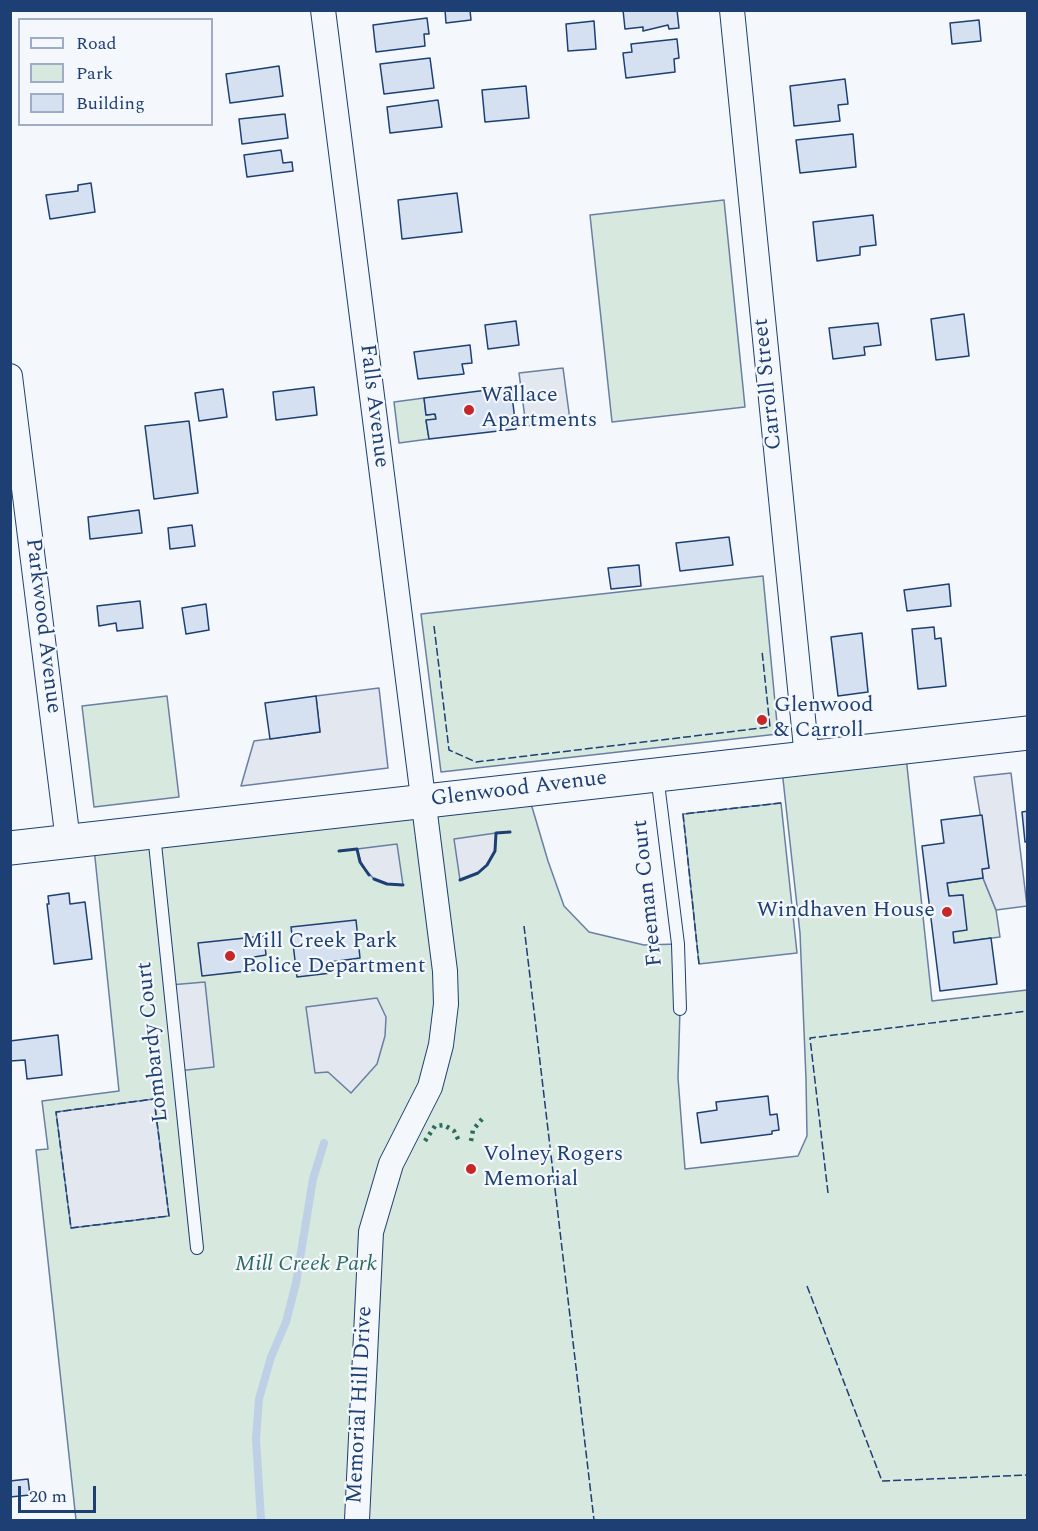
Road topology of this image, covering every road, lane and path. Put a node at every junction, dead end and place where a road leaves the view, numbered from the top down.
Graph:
1 (323, 10) edge
2 (732, 10) edge
3 (10, 376) edge
4 (1028, 734) edge
5 (807, 758) junction
6 (657, 774) junction
7 (424, 801) junction
8 (154, 833) junction
9 (68, 841) junction
10 (10, 848) edge
11 (680, 1009) dead end
12 (197, 1248) dead end
13 (357, 1521) edge

1 - 7 street, Falls Avenue
2 - 5 street, Carroll Street
3 - 9 street, Parkwood Avenue
4 - 5 main road, Glenwood Avenue
5 - 6 main road, Glenwood Avenue
6 - 7 main road, Glenwood Avenue
6 - 11 lane, Freeman Court
7 - 8 main road, Glenwood Avenue
7 - 13 street, Memorial Hill Drive
8 - 9 main road, Glenwood Avenue
8 - 12 lane, Lombardy Court
9 - 10 main road, Glenwood Avenue

